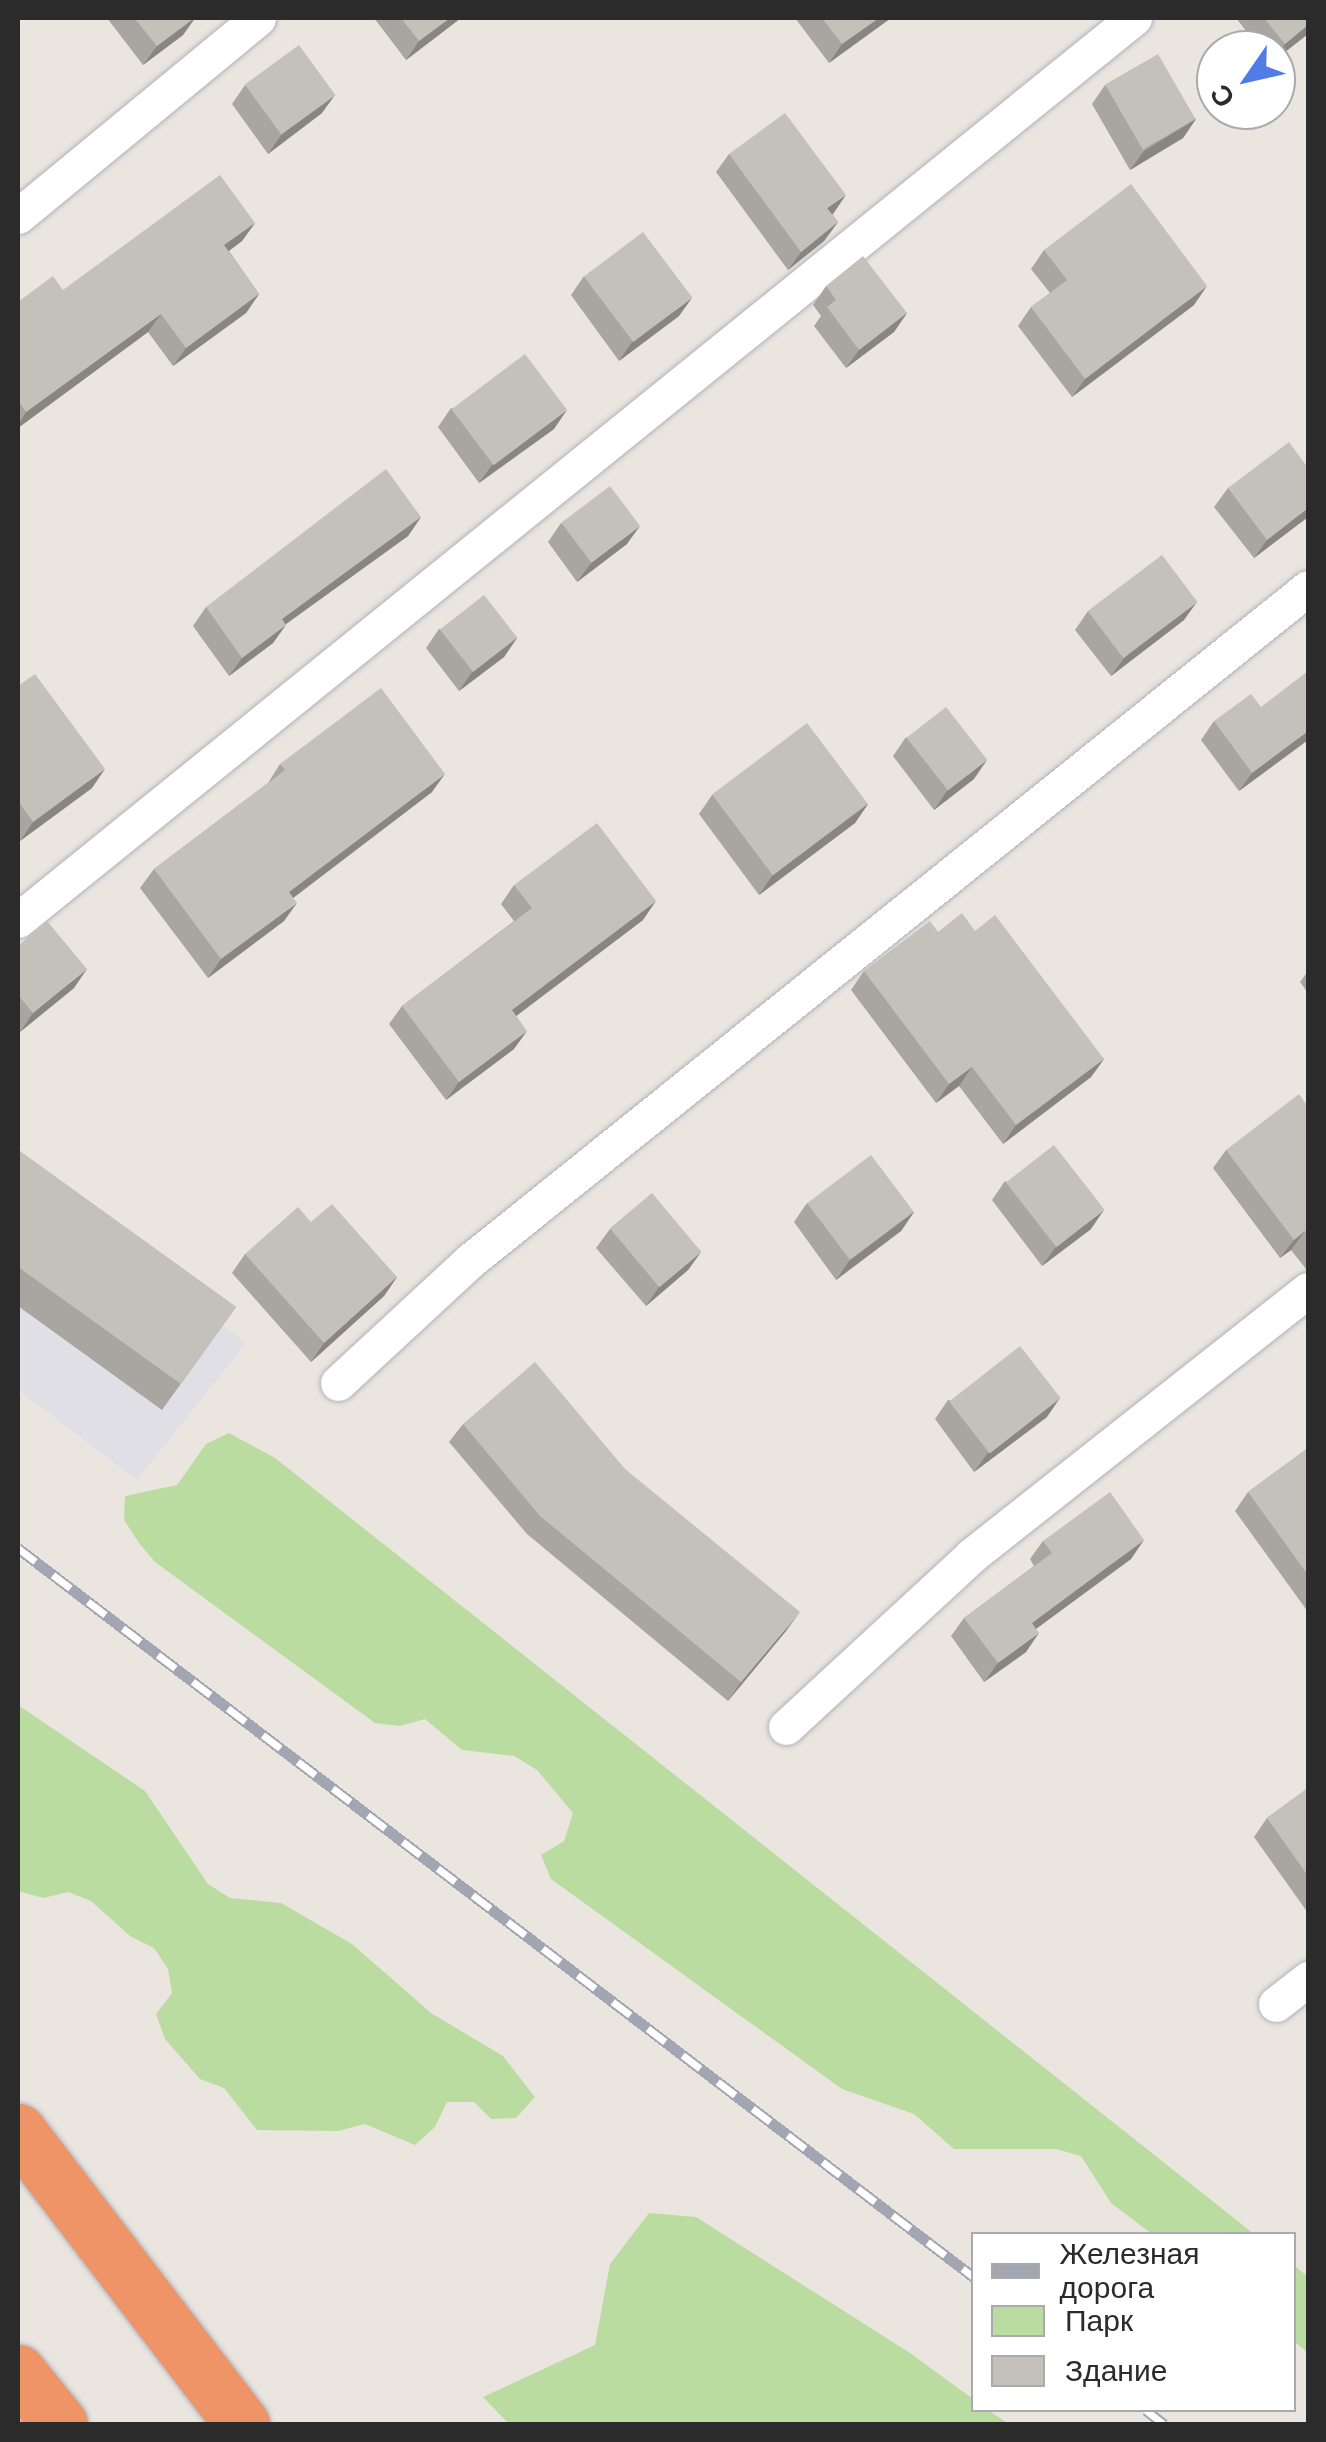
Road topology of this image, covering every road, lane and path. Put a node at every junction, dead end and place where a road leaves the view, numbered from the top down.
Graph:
1 (258, 18) edge
2 (1134, 18) edge
3 (18, 216) edge
4 (1308, 588) edge
5 (18, 920) edge
6 (1308, 1290) edge
7 (338, 1382) dead end
8 (786, 1727) dead end
9 (1308, 1979) edge
10 (1276, 2004) dead end
11 (18, 2131) edge
12 (18, 2372) edge
13 (60, 2424) edge
14 (242, 2424) edge

1 - 3 lane
2 - 5 lane
4 - 7 lane
6 - 8 lane
9 - 10 lane
11 - 14 highway
12 - 13 highway

